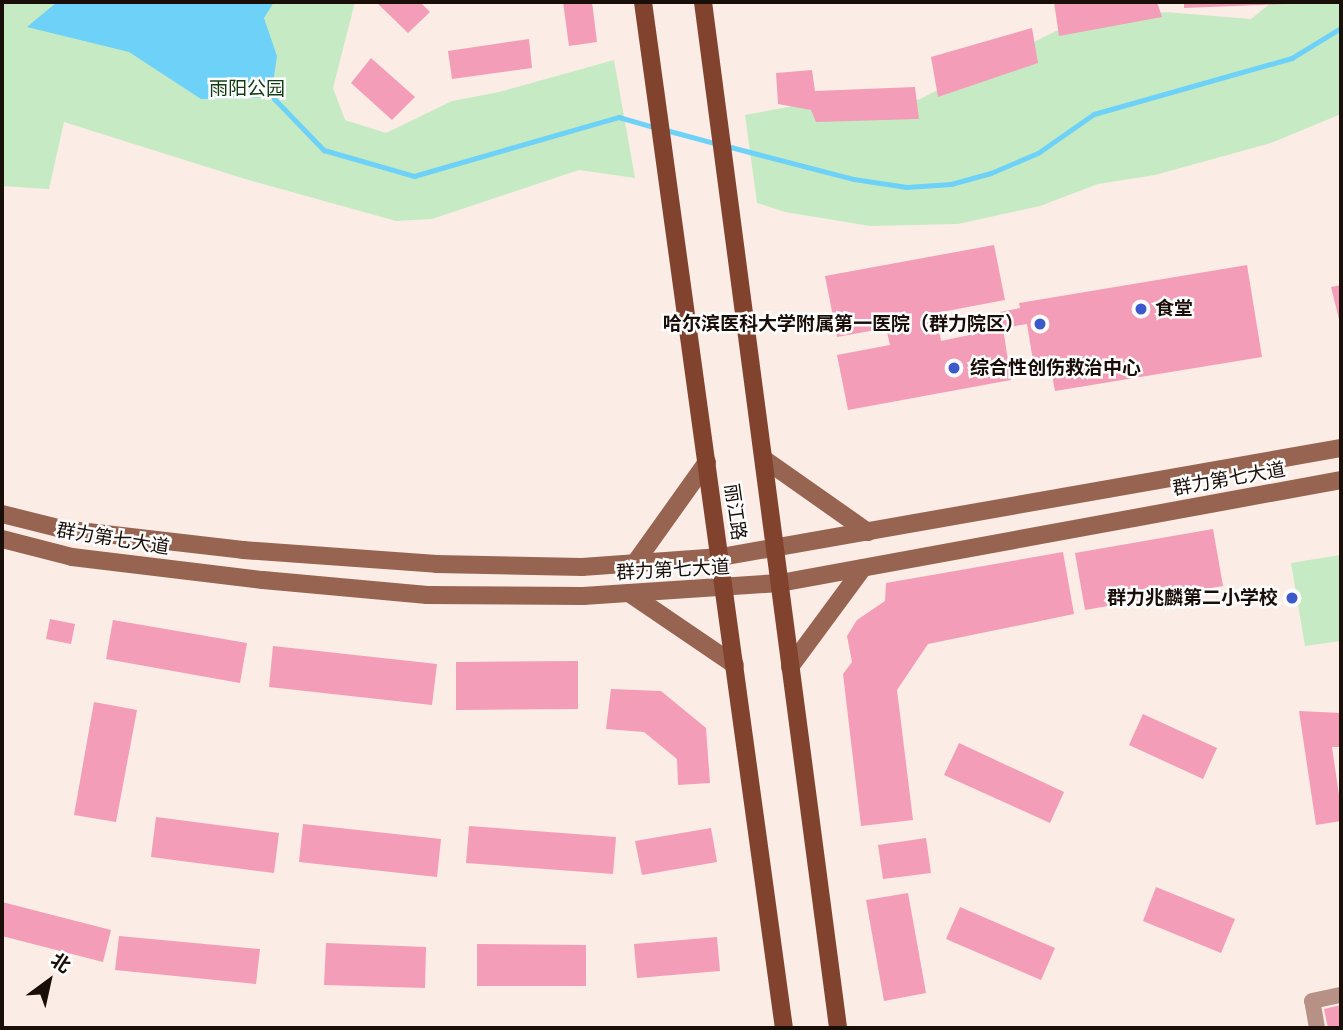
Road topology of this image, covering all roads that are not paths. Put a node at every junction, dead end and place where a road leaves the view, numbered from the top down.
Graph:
1 (643, 2) edge
2 (703, 2) edge
3 (1341, 448) edge
4 (764, 459) junction
5 (707, 462) junction
6 (1341, 480) edge
7 (2, 514) edge
8 (868, 532) junction
9 (2, 539) edge
10 (776, 548) junction
11 (721, 557) junction
12 (635, 563) junction
13 (863, 568) junction
14 (780, 583) junction
15 (724, 588) junction
16 (629, 593) junction
17 (735, 665) junction
18 (790, 667) junction
19 (1341, 995) edge
20 (784, 1028) edge
21 (838, 1028) edge
22 (1317, 1028) edge

1 - 5 main road, 丽江路
2 - 4 main road, 丽江路
3 - 8 main road, 群力第七大道
4 - 8 main road
4 - 10 main road, 丽江路
5 - 11 main road, 丽江路
5 - 12 main road
6 - 13 main road, 群力第七大道
7 - 12 main road, 群力第七大道
8 - 10 main road, 群力第七大道
9 - 16 main road, 群力第七大道
10 - 11 main road, 群力第七大道
10 - 14 main road, 丽江路
11 - 12 main road, 群力第七大道
11 - 15 main road, 丽江路
13 - 14 main road, 群力第七大道
13 - 18 main road
14 - 15 main road, 群力第七大道
14 - 18 main road, 丽江路
15 - 16 main road, 群力第七大道
15 - 17 main road, 丽江路
16 - 17 main road
17 - 20 main road, 丽江路
18 - 21 main road, 丽江路
19 - 22 street

